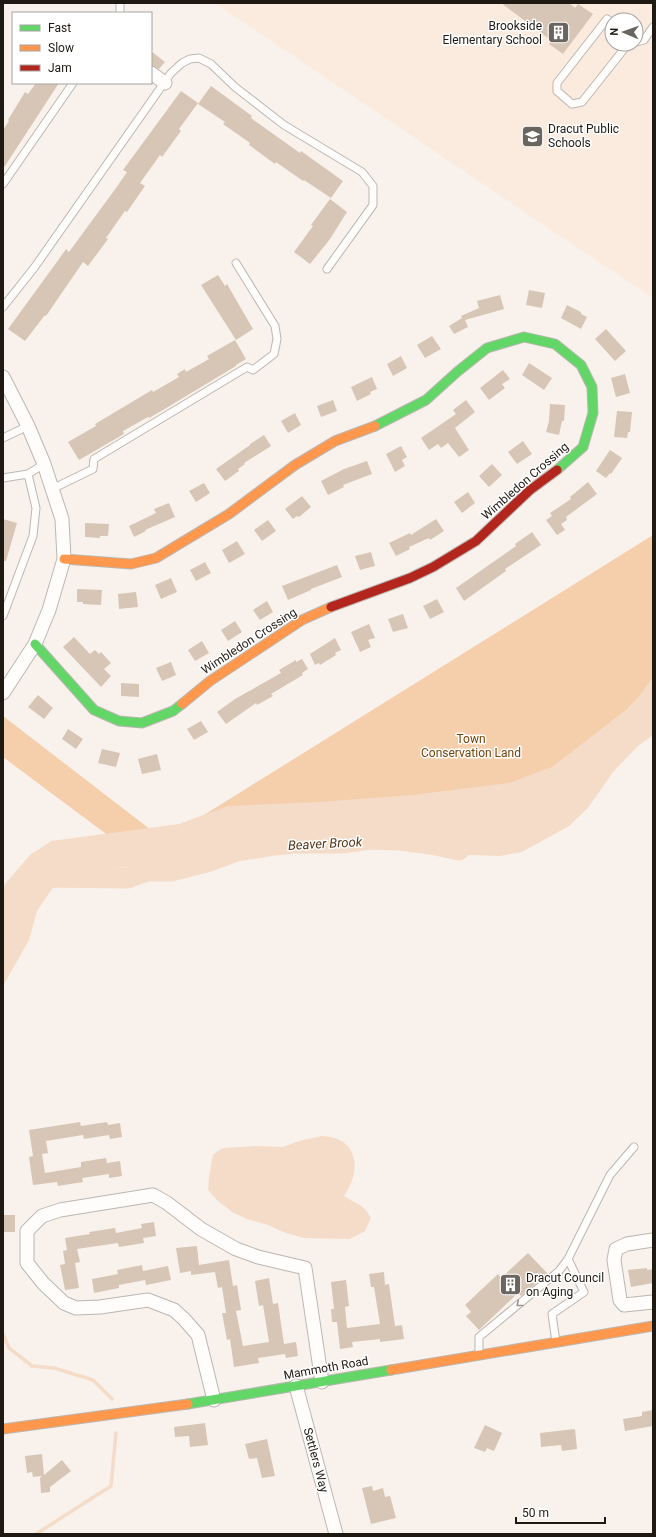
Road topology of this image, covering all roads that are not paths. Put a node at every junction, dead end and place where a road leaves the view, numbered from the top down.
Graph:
1 (604, 23) edge
2 (653, 27) edge
3 (644, 40) edge
4 (622, 52) edge
5 (152, 74) edge
6 (165, 83) junction
7 (72, 84) edge
8 (3, 184) edge
9 (236, 263) dead end
10 (327, 269) dead end
11 (3, 307) edge
12 (3, 377) edge
13 (28, 426) junction
14 (3, 438) edge
15 (44, 464) junction
16 (28, 474) junction
17 (3, 478) edge
18 (52, 489) junction
19 (64, 559) junction
20 (3, 616) edge
21 (35, 644) junction
22 (3, 693) edge
23 (634, 1147) dead end
24 (653, 1240) edge
25 (568, 1259) junction
26 (653, 1302) edge
27 (653, 1326) edge
28 (556, 1342) junction
29 (479, 1355) junction
30 (322, 1382) junction
31 (296, 1386) junction
32 (214, 1400) junction
33 (3, 1429) edge
34 (336, 1534) edge

1 - 4 lane
2 - 3 lane
5 - 6 street
6 - 10 lane
6 - 11 lane
7 - 8 lane
9 - 18 lane
12 - 13 street
13 - 14 lane
13 - 15 street
15 - 16 lane
15 - 18 street
16 - 17 lane
16 - 20 lane
18 - 19 street
19 - 21 street
19 - 21 street, Wimbledon Crossing
21 - 22 street
23 - 25 lane
24 - 26 street
25 - 28 lane
25 -> 29 lane
27 - 28 street, Mammoth Road
28 - 29 street, Mammoth Road
29 - 30 street, Mammoth Road
30 - 31 street, Mammoth Road
30 - 32 street
31 - 32 street, Mammoth Road
31 - 34 street, Settlers Way
32 - 33 street, Mammoth Road

